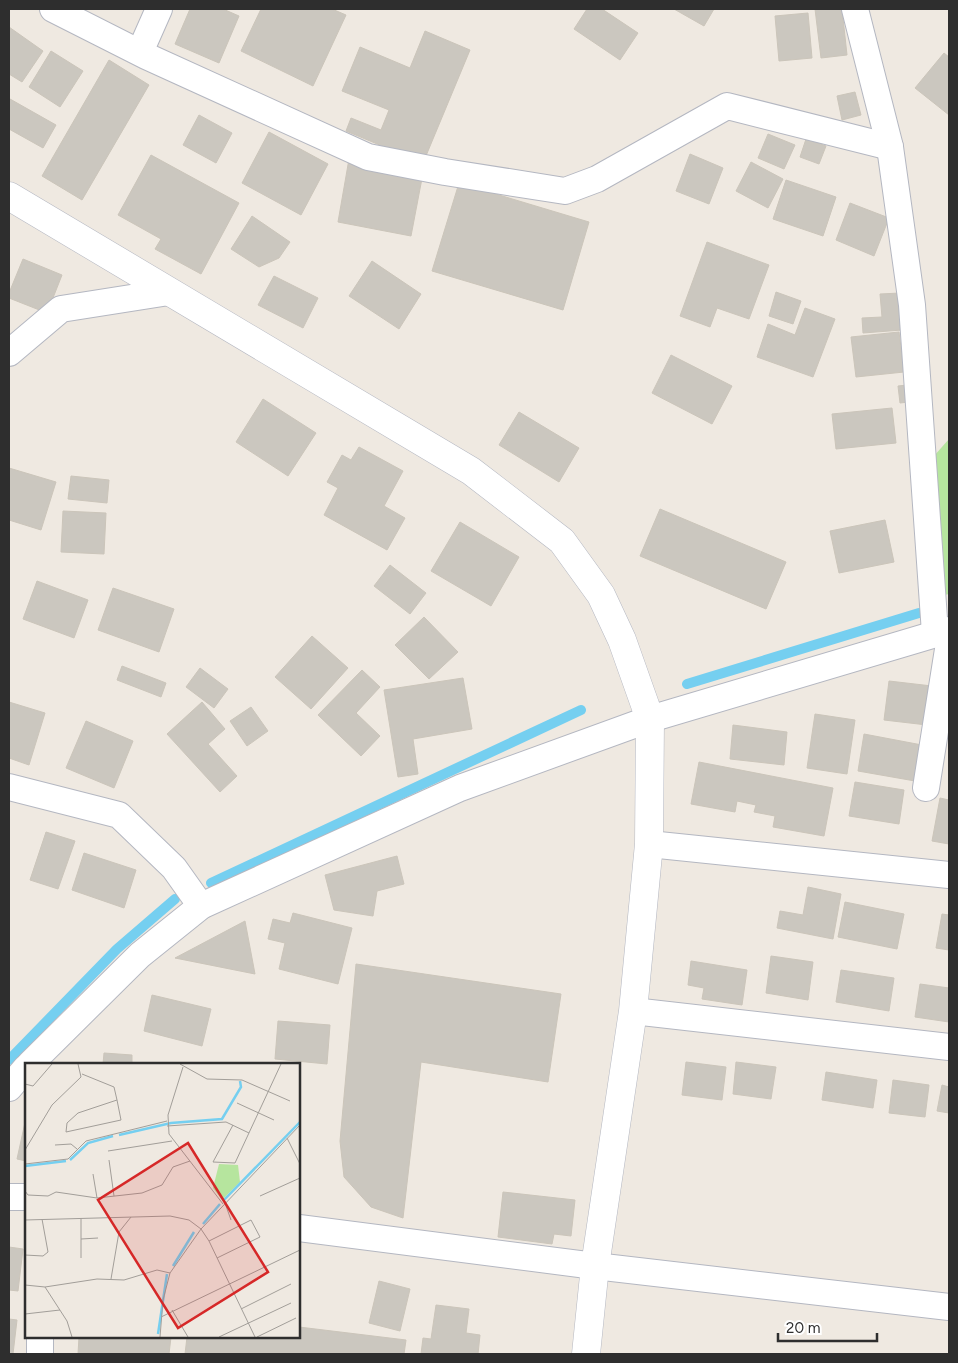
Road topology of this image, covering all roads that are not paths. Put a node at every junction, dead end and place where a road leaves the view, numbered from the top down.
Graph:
1 (54, 9) edge
2 (159, 9) edge
3 (855, 9) edge
4 (140, 52) junction
5 (890, 147) junction
6 (9, 196) edge
7 (169, 292) junction
8 (9, 353) edge
9 (944, 635) edge
10 (650, 719) junction
11 (9, 787) edge
12 (926, 788) dead end
13 (650, 844) junction
14 (949, 875) edge
15 (202, 906) junction
16 (633, 1011) junction
17 (949, 1047) edge
18 (31, 1063) edge
19 (25, 1069) edge
20 (9, 1088) edge
21 (9, 1197) edge
22 (25, 1197) edge
23 (300, 1228) edge
24 (595, 1266) junction
25 (949, 1307) edge
26 (40, 1338) edge
27 (40, 1354) edge
28 (586, 1354) edge

1 - 4 street
2 - 4 street
3 - 5 street
4 - 5 street
5 - 9 street
6 - 7 street
7 - 8 street
7 - 10 street
9 - 10 street
9 - 12 street
10 - 13 street
10 - 15 street
11 - 15 street
13 - 14 street
13 - 16 street
15 - 18 street
16 - 17 street
16 - 24 street
19 - 20 street
21 - 22 street
23 - 24 street
24 - 25 street
24 - 28 street
26 - 27 street

